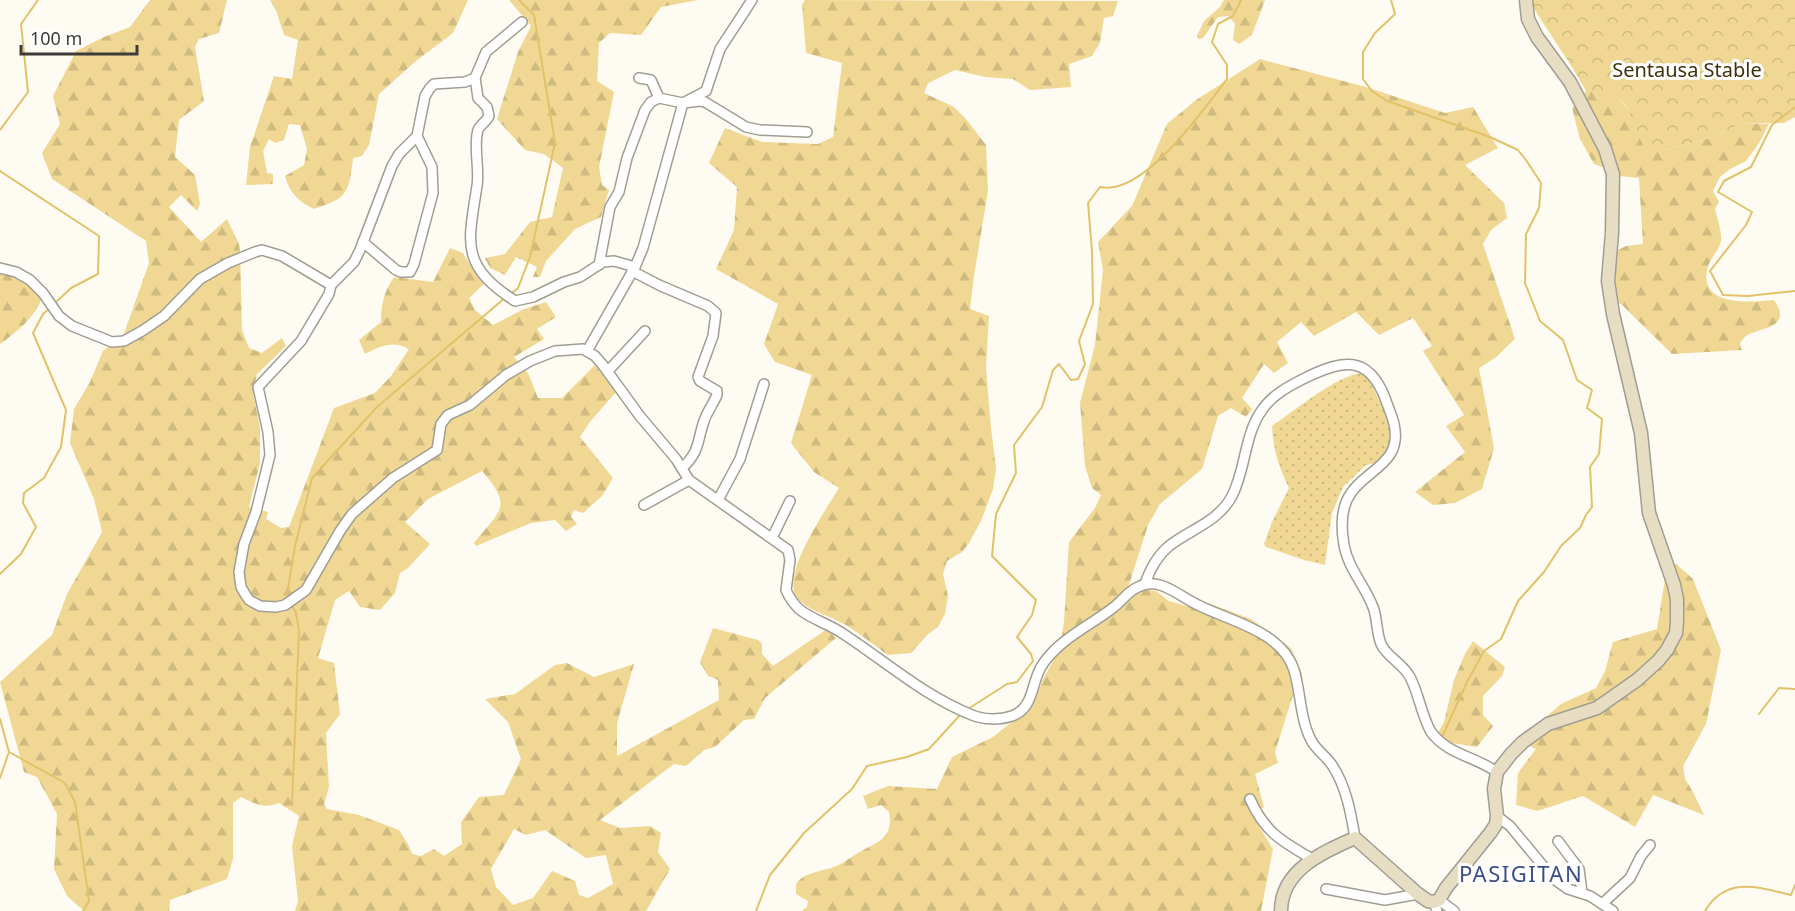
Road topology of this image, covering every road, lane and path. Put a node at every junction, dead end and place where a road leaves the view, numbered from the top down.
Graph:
1 (752, 0) edge
2 (1526, 0) edge
3 (522, 22) dead end
4 (475, 78) junction
5 (639, 78) dead end
6 (660, 98) junction
7 (683, 104) junction
8 (807, 132) dead end
9 (417, 136) junction
10 (363, 242) junction
11 (599, 265) junction
12 (0, 268) edge
13 (633, 269) junction
14 (331, 285) junction
15 (645, 331) dead end
16 (587, 351) junction
17 (608, 372) junction
18 (764, 384) dead end
19 (682, 468) junction
20 (689, 480) junction
21 (718, 500) junction
22 (790, 501) dead end
23 (644, 505) dead end
24 (772, 538) junction
25 (1144, 584) junction
26 (1497, 772) junction
27 (1251, 799) dead end
28 (1497, 816) junction
29 (1355, 838) junction
30 (1558, 841) dead end
31 (1650, 845) dead end
32 (1314, 860) junction
33 (1326, 889) dead end
34 (1582, 893) junction
35 (1418, 894) junction
36 (1602, 904) junction
37 (1437, 905) edge
38 (1281, 911) edge
39 (1454, 911) edge
40 (1612, 911) edge

1 - 7 street
2 - 26 street
3 - 4 street
4 - 9 street
4 - 11 street
5 - 6 street
6 - 7 street
6 - 11 street
7 - 8 street
7 - 13 street
9 - 10 street
9 - 10 street
10 - 14 street
11 - 13 street
12 - 14 street
13 - 16 street
13 - 19 street
14 - 16 street
15 - 17 street
16 - 17 street
17 - 19 street
18 - 21 street
19 - 20 street
20 - 21 street
20 - 23 street
21 - 24 street
22 - 24 street
24 - 25 street
25 - 26 street
25 - 29 street
26 - 28 street
27 - 32 street
28 - 34 street
28 - 37 street
29 - 32 street
29 - 35 street
30 - 34 street
31 - 36 street
32 - 38 street
33 - 35 street
34 - 36 street
35 - 37 street
36 - 40 street
37 - 39 street

